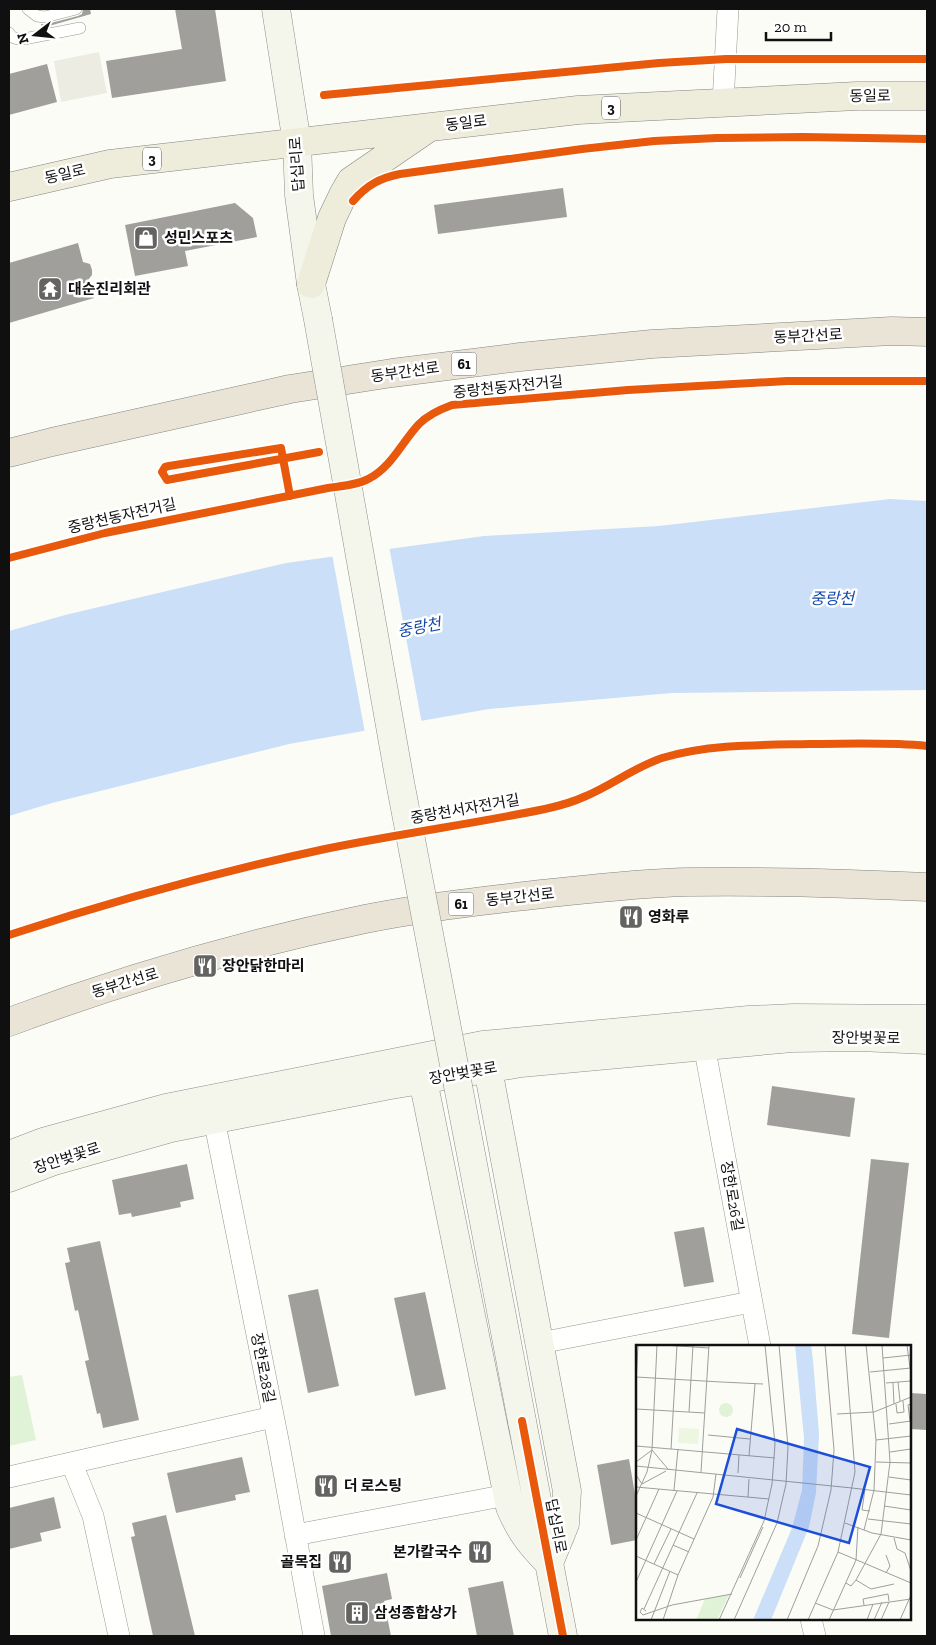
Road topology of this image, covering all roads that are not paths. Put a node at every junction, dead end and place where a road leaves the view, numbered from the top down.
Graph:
1 (28, 9) edge
2 (76, 9) edge
3 (276, 9) edge
4 (728, 9) edge
5 (80, 28) dead end
6 (9, 33) edge
7 (927, 96) edge
8 (723, 103) junction
9 (429, 128) junction
10 (297, 143) junction
11 (9, 186) edge
12 (311, 284) junction
13 (927, 332) edge
14 (9, 453) edge
15 (927, 887) edge
16 (927, 1019) edge
17 (9, 1022) edge
18 (927, 1040) edge
19 (704, 1045) junction
20 (488, 1069) junction
21 (423, 1080) junction
22 (212, 1109) junction
23 (9, 1155) edge
24 (9, 1178) edge
25 (752, 1302) junction
26 (540, 1343) junction
27 (760, 1345) edge
28 (273, 1417) junction
29 (72, 1464) junction
30 (9, 1477) edge
31 (507, 1494) junction
32 (295, 1535) junction
33 (549, 1563) junction
34 (811, 1620) edge
35 (118, 1636) edge
36 (314, 1636) edge
37 (563, 1636) edge
38 (814, 1636) edge

1 - 2 lane
3 - 10 main road, 답십리로
4 - 8 street
5 - 6 lane
7 - 8 main road, 동일로 / 3
8 - 9 main road, 동일로 / 3
9 - 10 main road, 동일로 / 3
9 - 12 main road
10 - 11 main road, 동일로 / 3
10 - 12 main road, 답십리로
12 - 33 main road, 답십리로, bridge
13 - 14 highway, 동부간선로 / 61
15 - 17 highway, 동부간선로 / 61
16 - 22 main road, 장안벚꽃로
18 - 19 main road, 장안벚꽃로
19 - 20 main road, 장안벚꽃로
19 - 25 street, 장한로26길
20 - 21 main road, 장안벚꽃로
20 - 26 main road
21 - 22 main road, 장안벚꽃로
21 - 31 main road
22 - 23 main road, 장안벚꽃로
22 - 24 main road, 장안벚꽃로
22 - 28 street, 장한로28길
25 - 26 street
25 - 27 street, 장한로26길
26 - 33 main road
28 - 29 street
28 - 32 street, 장한로28길
29 - 30 street
29 - 35 street
31 - 32 street
31 - 33 main road
32 - 36 street, 장한로28길
33 - 37 main road, 답십리로
34 - 38 street

